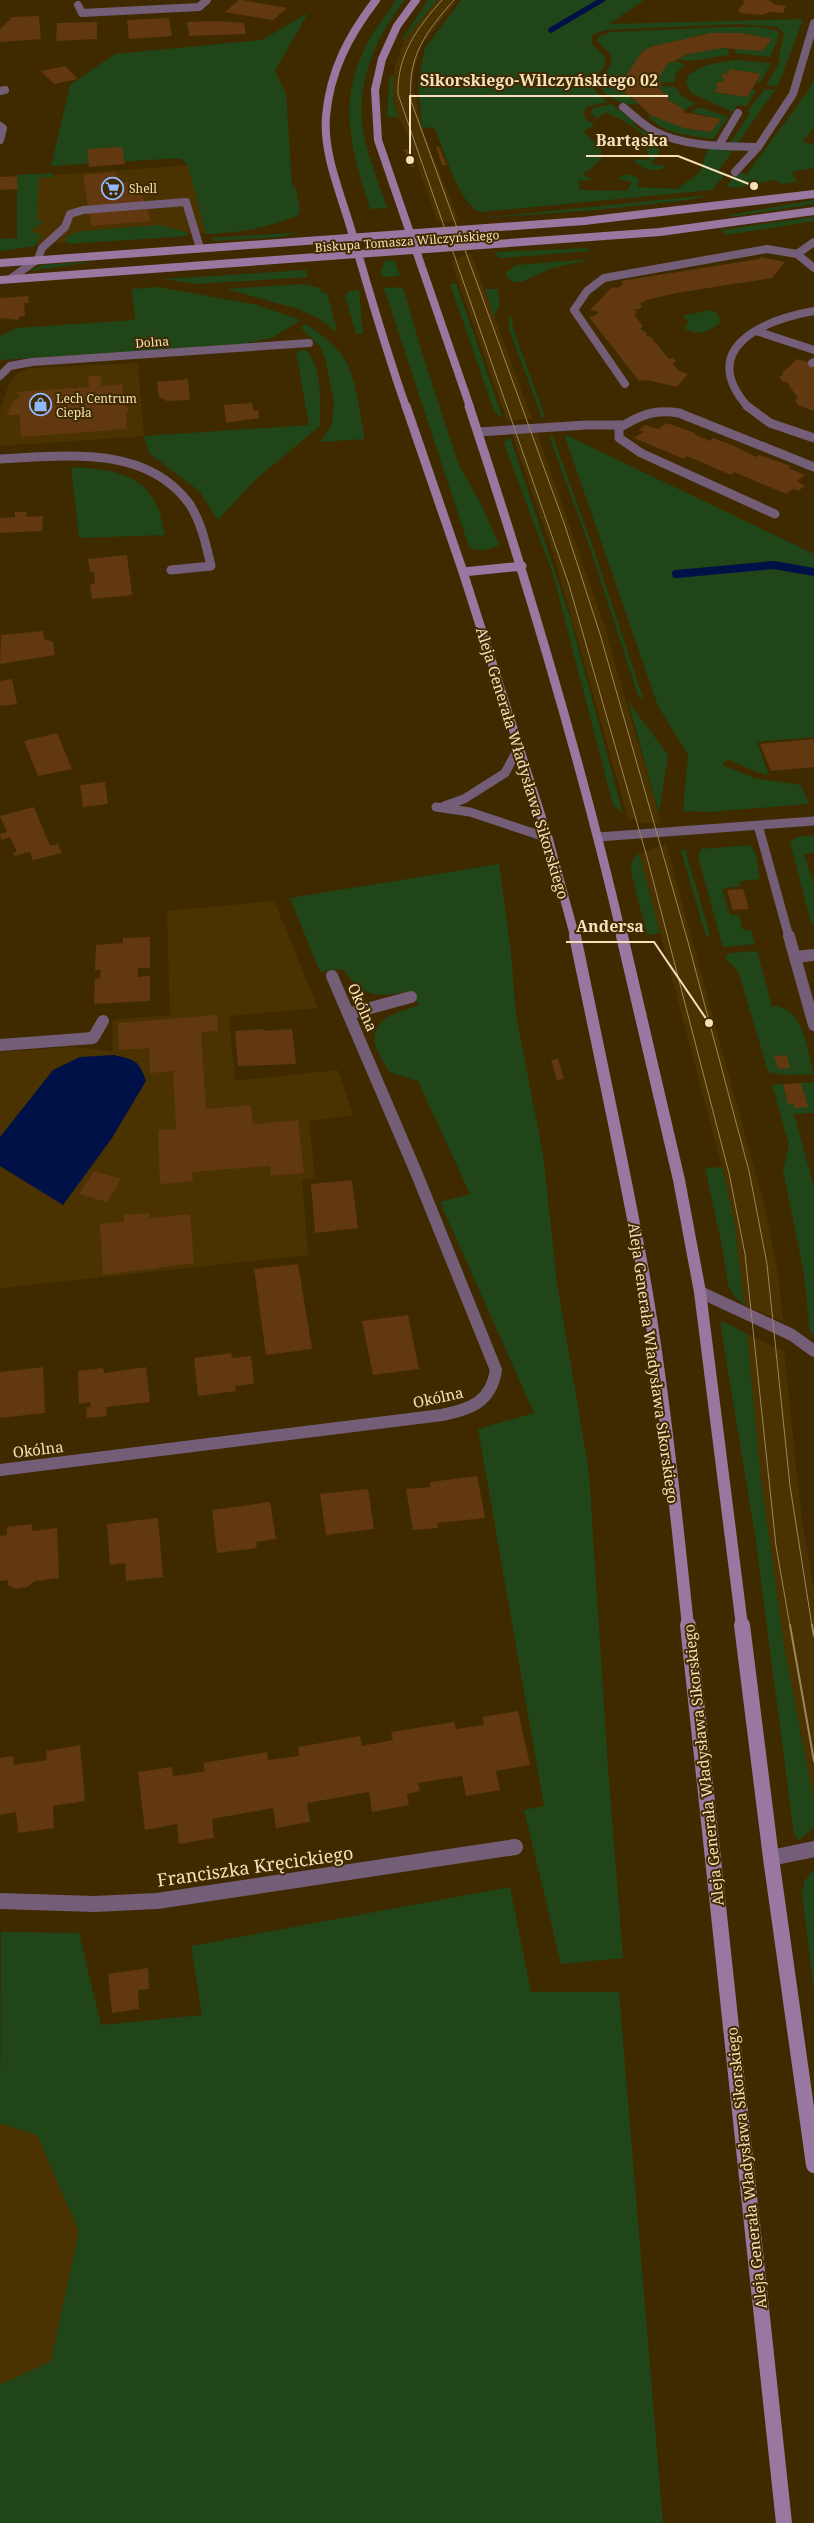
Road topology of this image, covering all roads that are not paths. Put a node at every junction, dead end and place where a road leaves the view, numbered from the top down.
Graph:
1 (208, 0) edge
2 (376, 0) edge
3 (416, 0) edge
4 (78, 4) dead end
5 (814, 23) edge
6 (812, 40) edge
7 (623, 107) dead end
8 (738, 113) dead end
9 (0, 126) edge
10 (0, 140) edge
11 (718, 144) junction
12 (758, 147) junction
13 (735, 172) dead end
14 (814, 194) edge
15 (814, 211) edge
16 (410, 234) junction
17 (354, 238) junction
18 (814, 242) edge
19 (200, 248) junction
20 (417, 252) junction
21 (797, 254) junction
22 (359, 256) junction
23 (38, 259) junction
24 (0, 263) edge
25 (814, 268) edge
26 (10, 279) junction
27 (0, 280) edge
28 (814, 311) edge
29 (756, 331) junction
30 (309, 343) dead end
31 (814, 350) edge
32 (0, 376) edge
33 (625, 384) dead end
34 (624, 425) junction
35 (478, 432) junction
36 (814, 438) edge
37 (0, 460) edge
38 (814, 467) edge
39 (775, 514) dead end
40 (522, 566) junction
41 (171, 570) dead end
42 (463, 572) junction
43 (518, 749) junction
44 (814, 821) edge
45 (758, 825) junction
46 (598, 837) junction
47 (548, 838) junction
48 (814, 954) edge
49 (795, 957) junction
50 (332, 976) dead end
51 (411, 998) dead end
52 (348, 1014) junction
53 (103, 1021) dead end
54 (814, 1025) edge
55 (0, 1045) edge
56 (700, 1292) junction
57 (814, 1351) edge
58 (0, 1470) edge
59 (515, 1847) dead end
60 (814, 1849) edge
61 (771, 1858) junction
62 (0, 1901) edge
63 (814, 2165) edge
64 (784, 2523) edge

1 - 4 street
2 - 17 main road, Aleja Generała Władysława Sikorskiego
3 - 16 main road
5 - 6 street
6 - 12 street
7 - 11 street
8 - 11 street
9 - 10 street
11 - 12 street
12 - 13 street
14 - 16 main road, Biskupa Tomasza Wilczyńskiego
15 - 20 main road, Biskupa Tomasza Wilczyńskiego
16 - 17 main road, Biskupa Tomasza Wilczyńskiego
16 - 20 main road
17 - 19 main road, Biskupa Tomasza Wilczyńskiego
17 - 22 main road, Aleja Generała Władysława Sikorskiego
18 - 21 street
19 - 23 main road, Biskupa Tomasza Wilczyńskiego
19 - 23 street
20 - 22 main road, Biskupa Tomasza Wilczyńskiego
20 - 35 main road
21 - 25 street
21 - 33 street
22 - 26 main road, Biskupa Tomasza Wilczyńskiego
22 - 42 main road, Aleja Generała Władysława Sikorskiego
23 - 24 main road, Biskupa Tomasza Wilczyńskiego
23 - 26 street
26 - 27 main road, Biskupa Tomasza Wilczyńskiego
28 - 29 street
29 - 31 street
29 - 36 street
30 - 32 street, Dolna
34 - 35 street
34 - 38 street
34 - 39 street
35 - 40 main road
37 - 41 street
40 - 42 main road
40 - 46 main road
42 - 43 main road, Aleja Generała Władysława Sikorskiego
43 - 47 main road, Aleja Generała Władysława Sikorskiego
43 - 47 street
44 - 45 street
45 - 46 street
45 - 49 street
46 - 56 main road
47 - 64 main road, Aleja Generała Władysława Sikorskiego
48 - 49 street
49 - 54 street
50 - 52 street, Okólna
51 - 52 street
52 - 58 street, Okólna
53 - 55 street
56 - 57 street
56 - 61 main road
59 - 62 street, Franciszka Kręcickiego
60 - 61 street
61 - 63 main road

